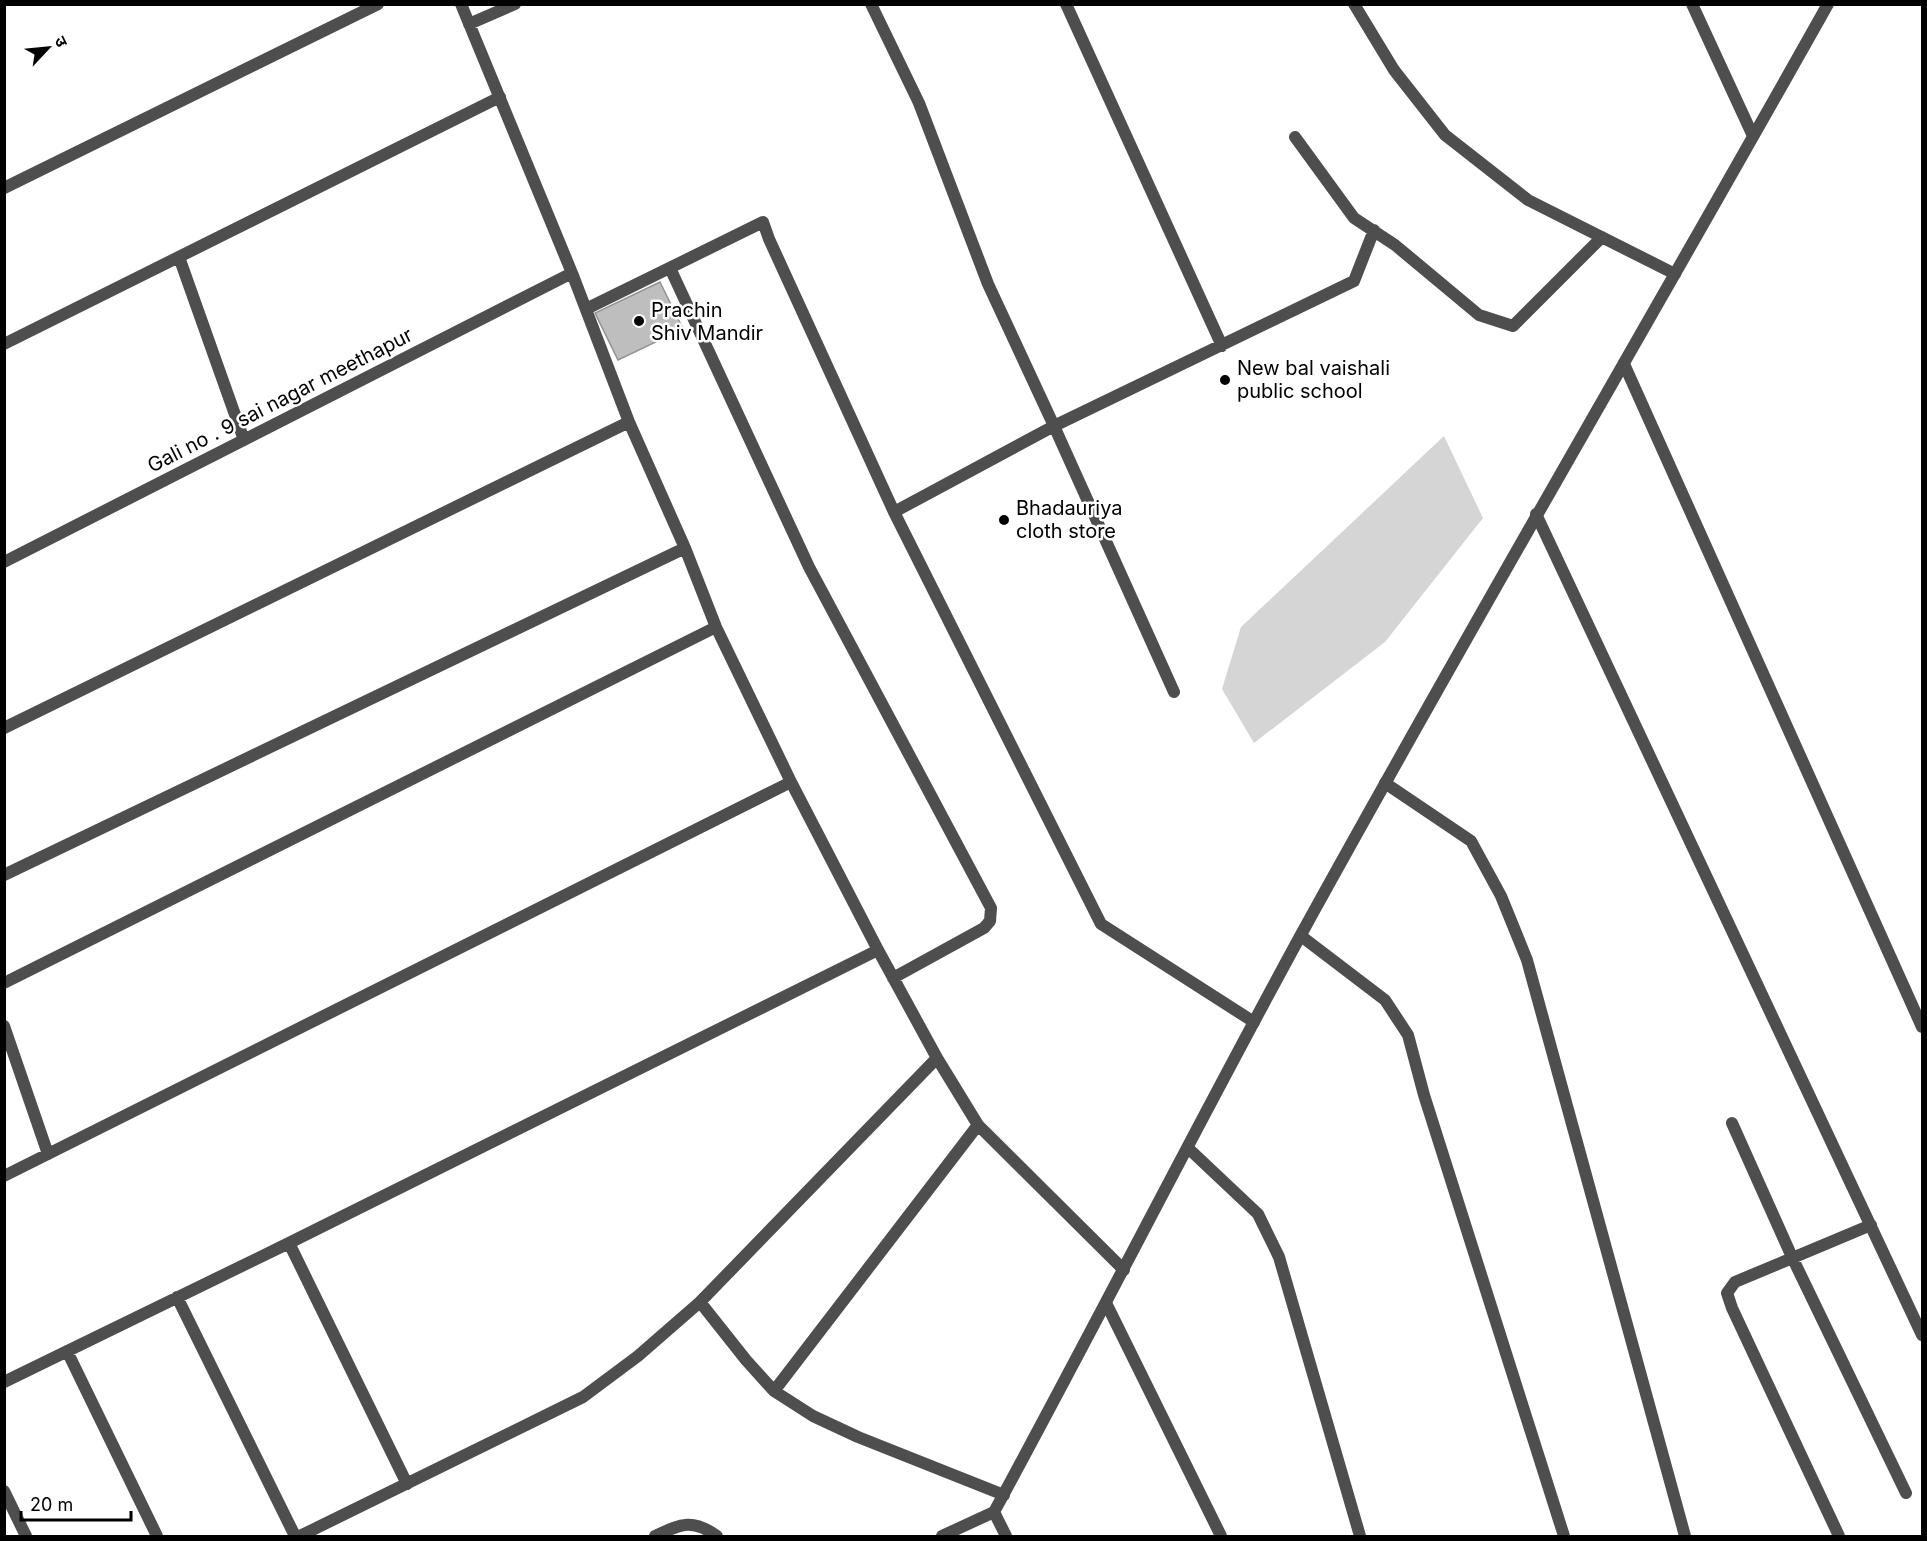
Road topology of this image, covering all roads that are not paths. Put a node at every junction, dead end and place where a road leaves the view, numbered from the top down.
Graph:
1 (378, 4) edge
2 (461, 4) edge
3 (515, 4) edge
4 (871, 4) edge
5 (1066, 4) edge
6 (1354, 4) edge
7 (1692, 4) edge
8 (1828, 4) edge
9 (469, 24) junction
10 (500, 97) junction
11 (1754, 136) junction
12 (1294, 137) dead end
13 (4, 188) edge
14 (1374, 230) junction
15 (1602, 237) junction
16 (179, 257) junction
17 (670, 268) junction
18 (573, 273) junction
19 (1675, 274) junction
20 (586, 309) junction
21 (4, 344) edge
22 (1222, 346) junction
23 (1624, 364) junction
24 (629, 422) junction
25 (1054, 426) junction
26 (244, 440) junction
27 (894, 512) junction
28 (1536, 514) junction
29 (685, 548) junction
30 (4, 562) edge
31 (716, 627) junction
32 (1174, 692) dead end
33 (4, 728) edge
34 (791, 782) junction
35 (1385, 783) junction
36 (4, 875) edge
37 (1300, 936) junction
38 (878, 950) junction
39 (893, 978) junction
40 (4, 983) edge
41 (1254, 1022) junction
42 (4, 1026) edge
43 (1923, 1027) edge
44 (937, 1058) junction
45 (1732, 1123) dead end
46 (978, 1125) junction
47 (1188, 1148) junction
48 (48, 1154) junction
49 (4, 1176) edge
50 (1871, 1225) junction
51 (289, 1243) junction
52 (1792, 1257) junction
53 (1124, 1270) junction
54 (177, 1297) junction
55 (700, 1302) junction
56 (1106, 1303) junction
57 (1923, 1335) edge
58 (67, 1351) junction
59 (4, 1382) edge
60 (774, 1391) junction
61 (407, 1484) junction
62 (4, 1491) edge
63 (1906, 1494) dead end
64 (1004, 1495) junction
65 (994, 1512) junction
66 (26, 1536) edge
67 (157, 1536) edge
68 (295, 1536) edge
69 (300, 1536) edge
70 (655, 1536) edge
71 (717, 1536) edge
72 (942, 1536) edge
73 (1006, 1536) edge
74 (1221, 1536) edge
75 (1360, 1536) edge
76 (1564, 1536) edge
77 (1685, 1536) edge
78 (1839, 1536) edge

1 - 13 street
2 - 9 street
3 - 9 street
4 - 25 street
5 - 22 street
6 - 15 street
7 - 11 street
8 - 11 street
9 - 10 street
10 - 16 street
10 - 18 street
11 - 19 street
12 - 14 street
14 - 15 street
14 - 22 street
15 - 19 street
16 - 21 street
16 - 26 street
17 - 20 street
17 - 27 street
17 - 39 street
18 - 20 street
18 - 26 street, Gali no . 9 sai nagar meethapur
19 - 23 street
20 - 24 street
22 - 25 street
23 - 28 street
23 - 43 street
24 - 29 street
24 - 33 street
25 - 27 street
25 - 32 street
26 - 30 street, Gali no . 9 sai nagar meethapur
27 - 41 street
28 - 35 street
28 - 50 street
29 - 31 street
29 - 36 street
31 - 34 street
31 - 40 street
34 - 38 street
34 - 48 street
35 - 37 street
35 - 77 street
37 - 41 street
37 - 76 street
38 - 39 street
38 - 51 street
39 - 44 street
41 - 47 street
42 - 48 street
44 - 46 street
44 - 55 street
45 - 52 street
46 - 53 street
46 - 60 street
47 - 53 street
47 - 75 street
48 - 49 street
50 - 52 street
50 - 57 street
51 - 54 street
51 - 61 street
52 - 63 street
52 - 78 street
53 - 56 street
54 - 58 street
54 - 68 street
55 - 60 street
55 - 61 street
56 - 64 street
56 - 74 street
58 - 59 street
58 - 67 street
60 - 64 street
61 - 69 street
62 - 66 street
64 - 65 street
65 - 72 street
65 - 73 street
70 - 71 street

